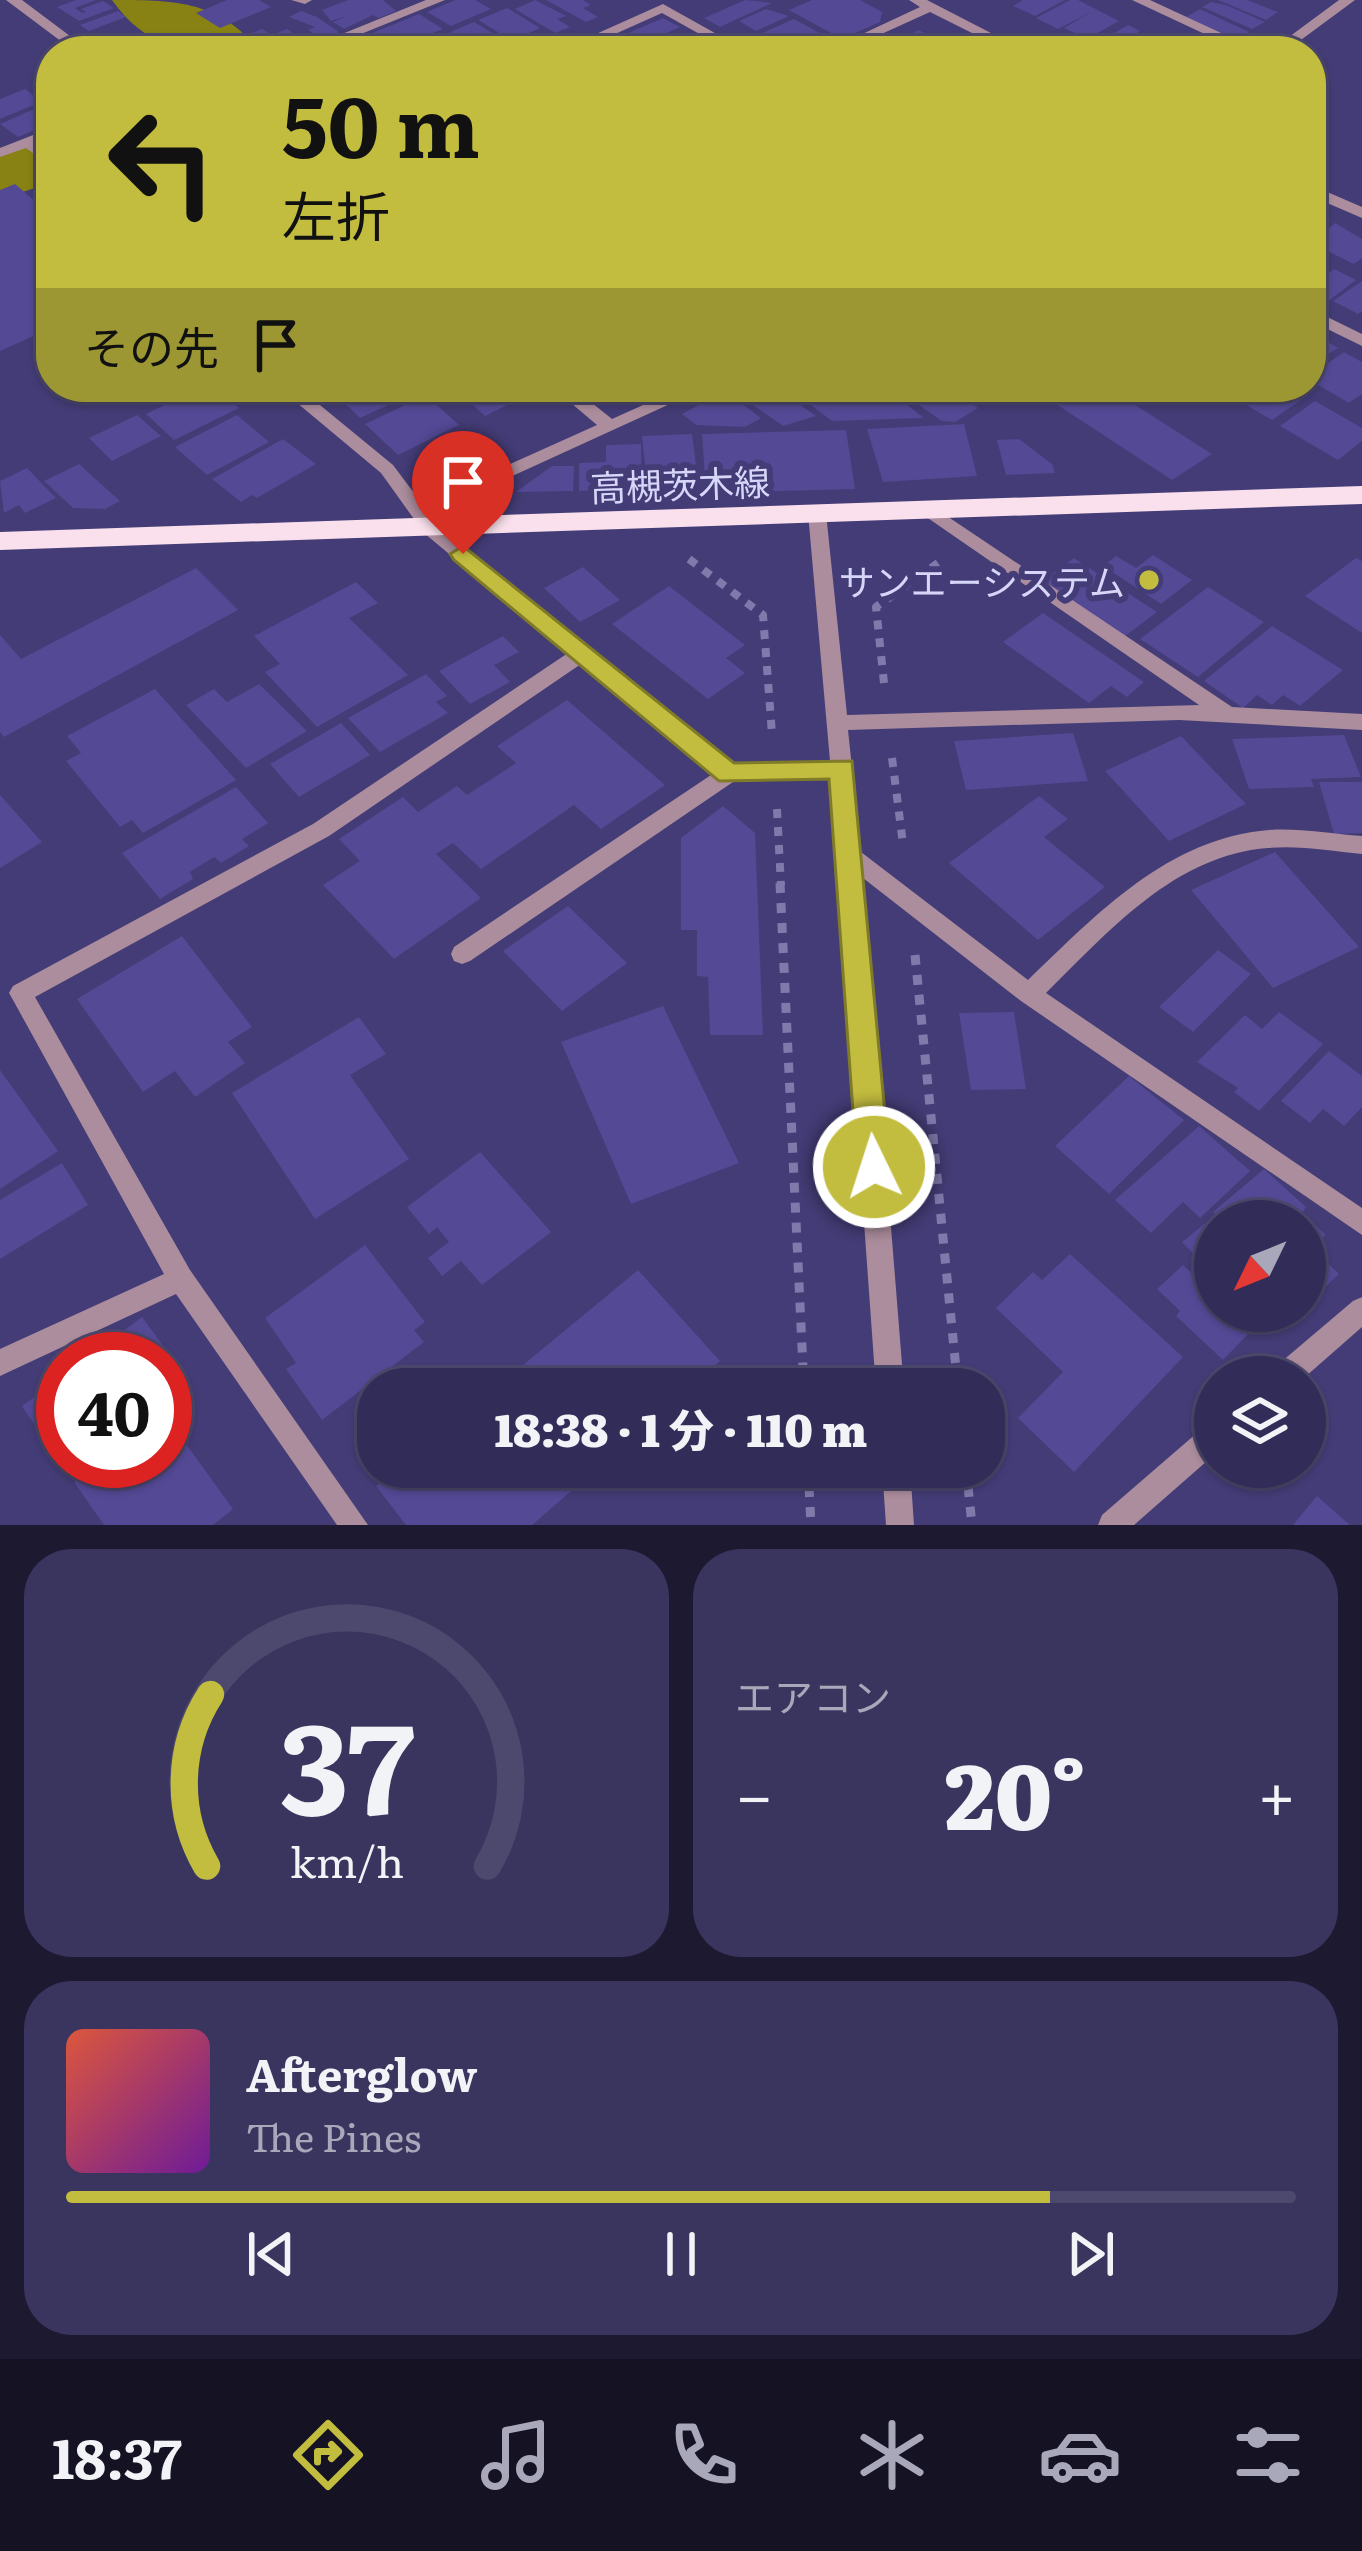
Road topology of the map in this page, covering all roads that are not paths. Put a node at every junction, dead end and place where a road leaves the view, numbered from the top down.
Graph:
1 (13, 0) edge
2 (438, 0) edge
3 (1139, 0) edge
4 (1348, 0) edge
5 (923, 4) edge
6 (62, 36) edge
7 (346, 36) edge
8 (599, 36) edge
9 (713, 36) edge
10 (862, 36) edge
11 (988, 36) edge
12 (1219, 36) edge
13 (1298, 36) edge
14 (36, 139) edge
15 (28, 142) junction
16 (36, 149) edge
17 (0, 153) edge
18 (1326, 197) edge
19 (1362, 213) edge
20 (1326, 322) edge
21 (1362, 341) edge
22 (305, 402) edge
23 (580, 402) edge
24 (664, 402) edge
25 (610, 426) junction
26 (1362, 495) edge
27 (928, 510) junction
28 (818, 513) junction
29 (431, 529) junction
30 (0, 541) edge
31 (584, 652) junction
32 (1226, 714) junction
33 (1362, 722) edge
34 (837, 723) junction
35 (842, 768) junction
36 (729, 774) junction
37 (1362, 844) edge
38 (850, 856) junction
39 (462, 954) dead end
40 (1029, 994) junction
41 (1362, 1223) edge
42 (181, 1280) junction
43 (1362, 1310) edge
44 (1308, 1356) edge
45 (0, 1363) edge
46 (888, 1368) edge
47 (1194, 1454) edge
48 (897, 1488) edge
49 (354, 1525) edge
50 (900, 1525) edge
51 (1112, 1525) edge

1 - 6 street
2 - 7 street
3 - 12 street
4 - 13 street
5 - 10 street
5 - 11 street
8 - 9 street
14 - 15 street
15 - 16 street
15 - 17 street
18 - 19 street
20 - 21 street
22 - 29 street
23 - 25 street
24 - 25 street
25 - 29 street
26 - 27 main road, 高槻茨木線
27 - 28 main road, 高槻茨木線
27 - 32 street
28 - 29 main road, 高槻茨木線
28 - 34 street
29 - 30 main road, 高槻茨木線
29 - 31 street
31 - 36 street
31 - 42 street
32 - 33 street
32 - 34 street
34 - 35 street
35 - 36 street
35 - 38 street
36 - 39 street
37 - 40 street
38 - 40 street
38 - 46 street
40 - 41 street
42 - 45 street
42 - 49 street
43 - 44 street
47 - 51 street
48 - 50 street

